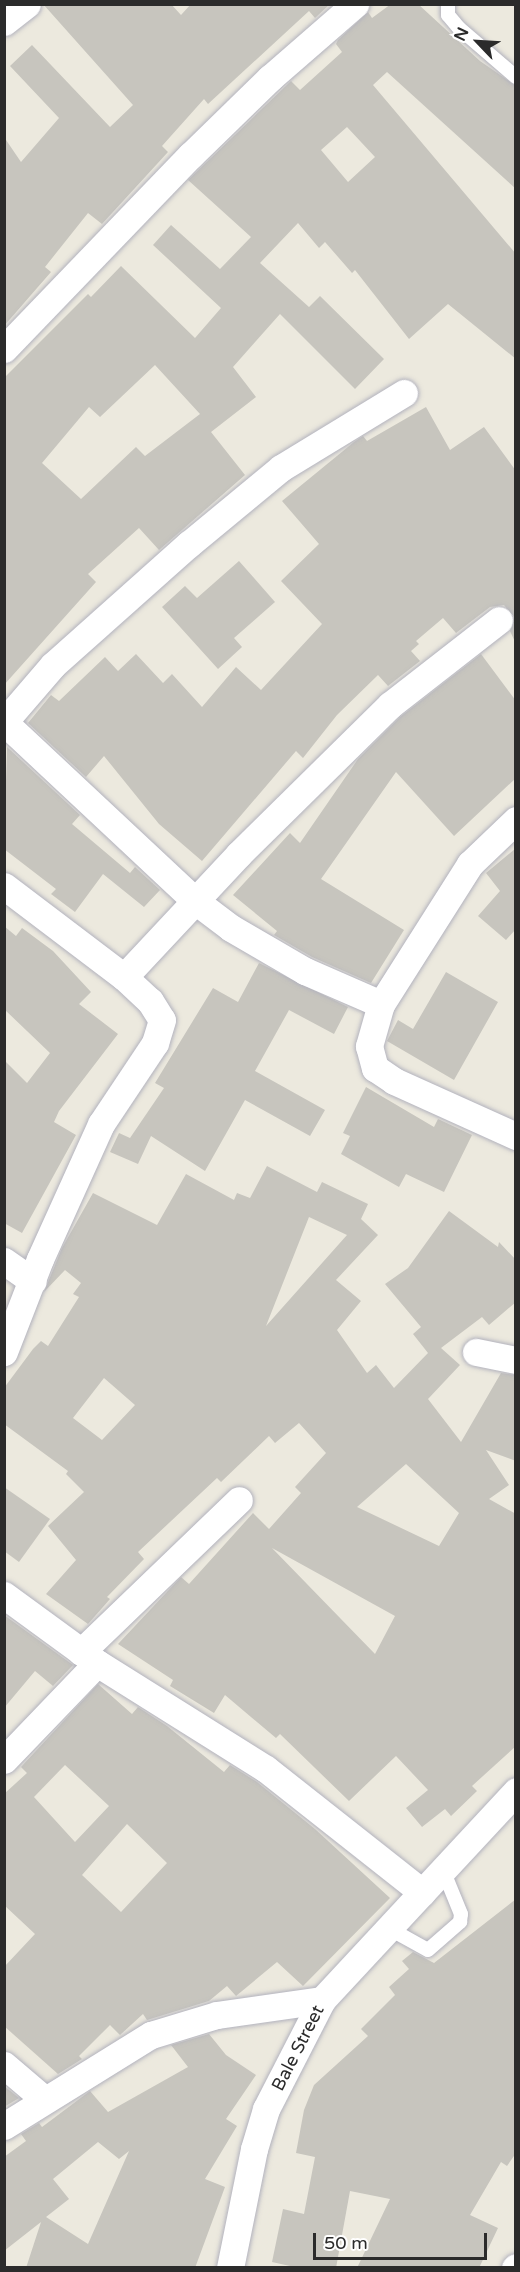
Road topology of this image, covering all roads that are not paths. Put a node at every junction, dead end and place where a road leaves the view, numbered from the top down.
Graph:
1 (27, 4) edge
2 (355, 4) edge
3 (448, 4) edge
4 (4, 22) edge
5 (516, 77) edge
6 (4, 349) edge
7 (404, 393) dead end
8 (499, 620) dead end
9 (4, 722) edge
10 (516, 819) edge
11 (4, 886) edge
12 (194, 900) junction
13 (124, 977) junction
14 (381, 1004) junction
15 (516, 1136) edge
16 (4, 1261) edge
17 (33, 1281) junction
18 (4, 1352) edge
19 (476, 1352) dead end
20 (516, 1360) edge
21 (239, 1500) dead end
22 (4, 1595) edge
23 (89, 1658) junction
24 (4, 1760) edge
25 (516, 1791) edge
26 (443, 1870) junction
27 (422, 1892) junction
28 (390, 1929) junction
29 (322, 2000) junction
30 (4, 2065) edge
31 (44, 2099) junction
32 (4, 2126) edge
33 (230, 2268) edge

1 - 4 street
2 - 6 street
3 - 5 lane
7 - 9 street
8 - 12 street
9 - 12 street
10 - 14 street
11 - 13 street
12 - 13 street
12 - 14 street
13 - 17 street
14 - 15 street
16 - 17 street
17 - 18 street
19 - 20 street
21 - 23 street
22 - 23 street
23 - 24 street
23 - 27 street
25 - 26 street, Bale Street
26 - 27 street, Bale Street
26 - 28 lane
27 - 28 street, Bale Street
28 - 29 street, Bale Street
29 - 31 street
29 - 33 street, Bale Street
30 - 31 street
31 - 32 street

